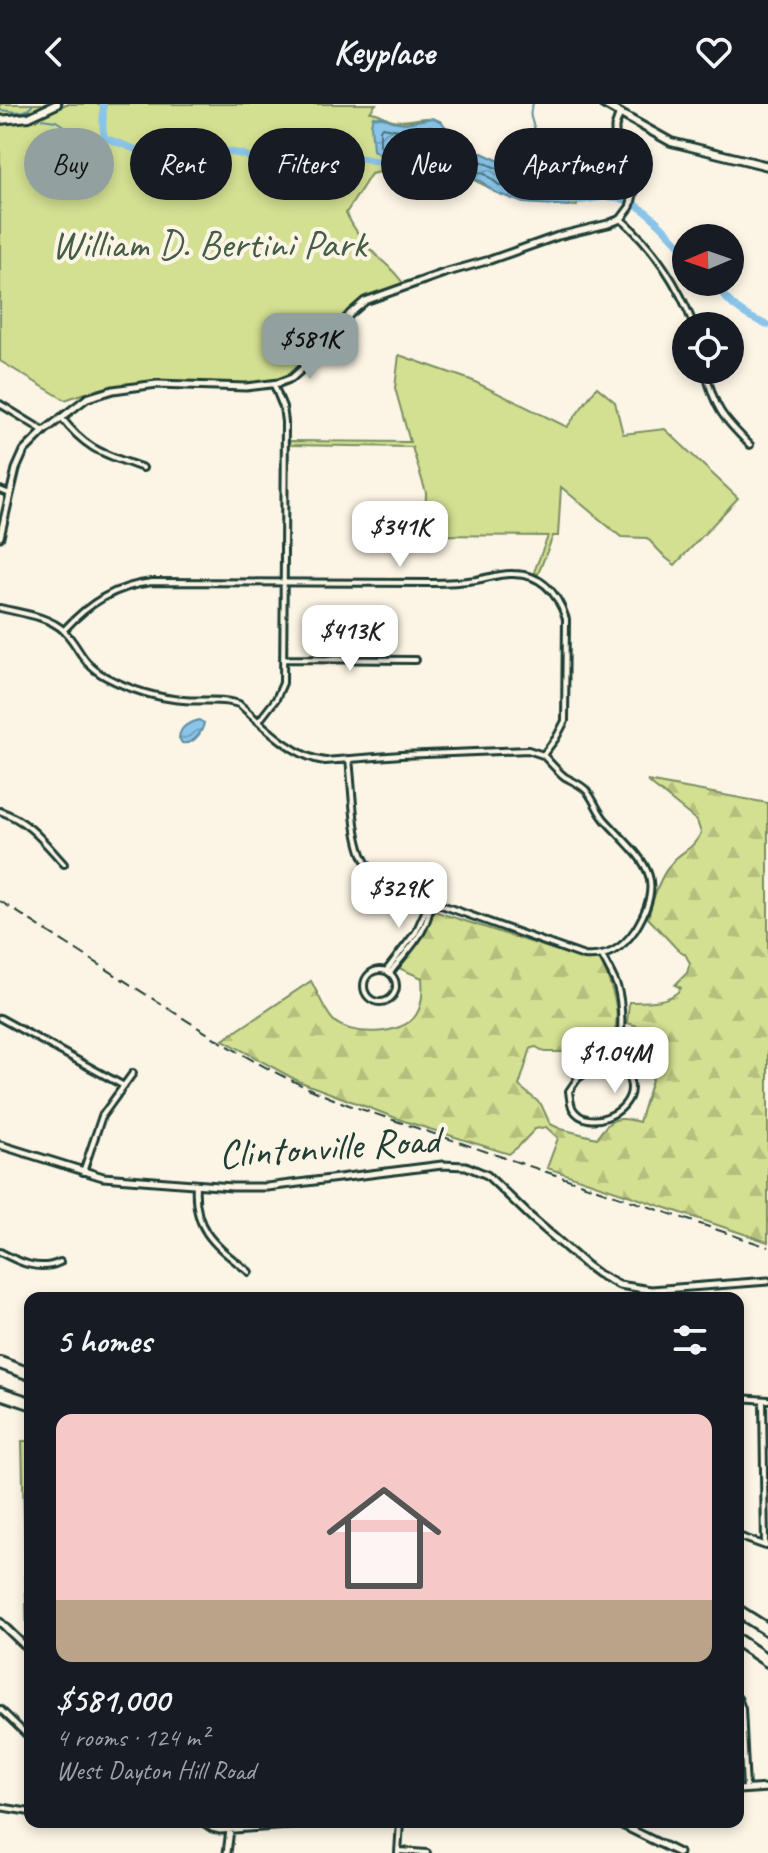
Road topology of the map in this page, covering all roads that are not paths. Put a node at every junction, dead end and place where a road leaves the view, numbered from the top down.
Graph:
1 (57, 104) edge
2 (603, 104) edge
3 (620, 113) junction
4 (0, 120) edge
5 (768, 166) edge
6 (621, 219) junction
7 (688, 312) edge
8 (709, 384) edge
9 (274, 385) junction
10 (0, 404) edge
11 (61, 417) junction
12 (44, 431) junction
13 (750, 445) dead end
14 (143, 468) dead end
15 (0, 490) edge
16 (10, 494) junction
17 (0, 537) edge
18 (283, 582) junction
19 (0, 608) edge
20 (64, 630) junction
21 (283, 659) junction
22 (416, 660) dead end
23 (259, 722) junction
24 (543, 755) junction
25 (349, 759) junction
26 (0, 811) edge
27 (64, 864) dead end
28 (430, 901) junction
29 (602, 956) junction
30 (388, 972) junction
31 (0, 1018) edge
32 (615, 1053) junction
33 (133, 1073) dead end
34 (124, 1086) junction
35 (0, 1145) edge
36 (83, 1172) junction
37 (196, 1185) junction
38 (0, 1252) edge
39 (60, 1262) dead end
40 (249, 1272) dead end
41 (768, 1281) edge
42 (638, 1290) joint
43 (0, 1363) edge
44 (24, 1372) edge
45 (0, 1393) edge
46 (744, 1398) edge
47 (766, 1400) edge
48 (24, 1401) edge
49 (744, 1538) edge
50 (767, 1547) edge
51 (744, 1615) edge
52 (0, 1622) edge
53 (768, 1630) edge
54 (24, 1645) edge
55 (744, 1645) edge
56 (768, 1661) edge
57 (0, 1709) edge
58 (24, 1732) edge
59 (744, 1749) edge
60 (768, 1788) edge
61 (746, 1789) joint
62 (0, 1807) edge
63 (24, 1811) edge
64 (212, 1828) edge
65 (255, 1828) edge
66 (400, 1828) edge
67 (628, 1828) edge
68 (230, 1830) junction
69 (398, 1852) edge
70 (227, 1853) edge
71 (427, 1853) edge
72 (679, 1853) edge

1 - 4 main road
2 - 3 main road
3 - 5 main road
3 - 6 street
6 - 7 street
6 - 9 street
8 - 13 street
9 - 11 street
9 - 18 street
10 - 12 street
11 - 12 street
11 - 14 street
12 - 16 street
15 - 16 street
16 - 17 street
18 - 20 street
18 - 21 street
18 - 24 street
19 - 20 street
20 - 23 street
21 - 22 street
21 - 23 street
23 - 25 street
24 - 25 street
24 - 29 street
25 - 28 street
26 - 27 street
28 - 29 street
28 - 30 street
29 - 32 street
30 - 30 street
31 - 34 street
32 - 32 street
33 - 34 street
34 - 36 street
35 - 36 street, Clintonville Road
36 - 37 street, Clintonville Road
37 - 40 street
37 - 42 street, Clintonville Road
38 - 39 street
41 - 42 street, Clintonville Road
43 - 44 highway
45 - 48 highway
46 - 47 street
47 - 50 street
49 - 50 street
51 - 53 highway
52 - 54 street
55 - 56 highway
57 - 58 street
59 - 61 street
60 - 61 street
62 - 63 street
64 - 68 street
65 - 68 street
66 - 69 street
67 - 72 street
68 - 70 street
69 - 71 street

